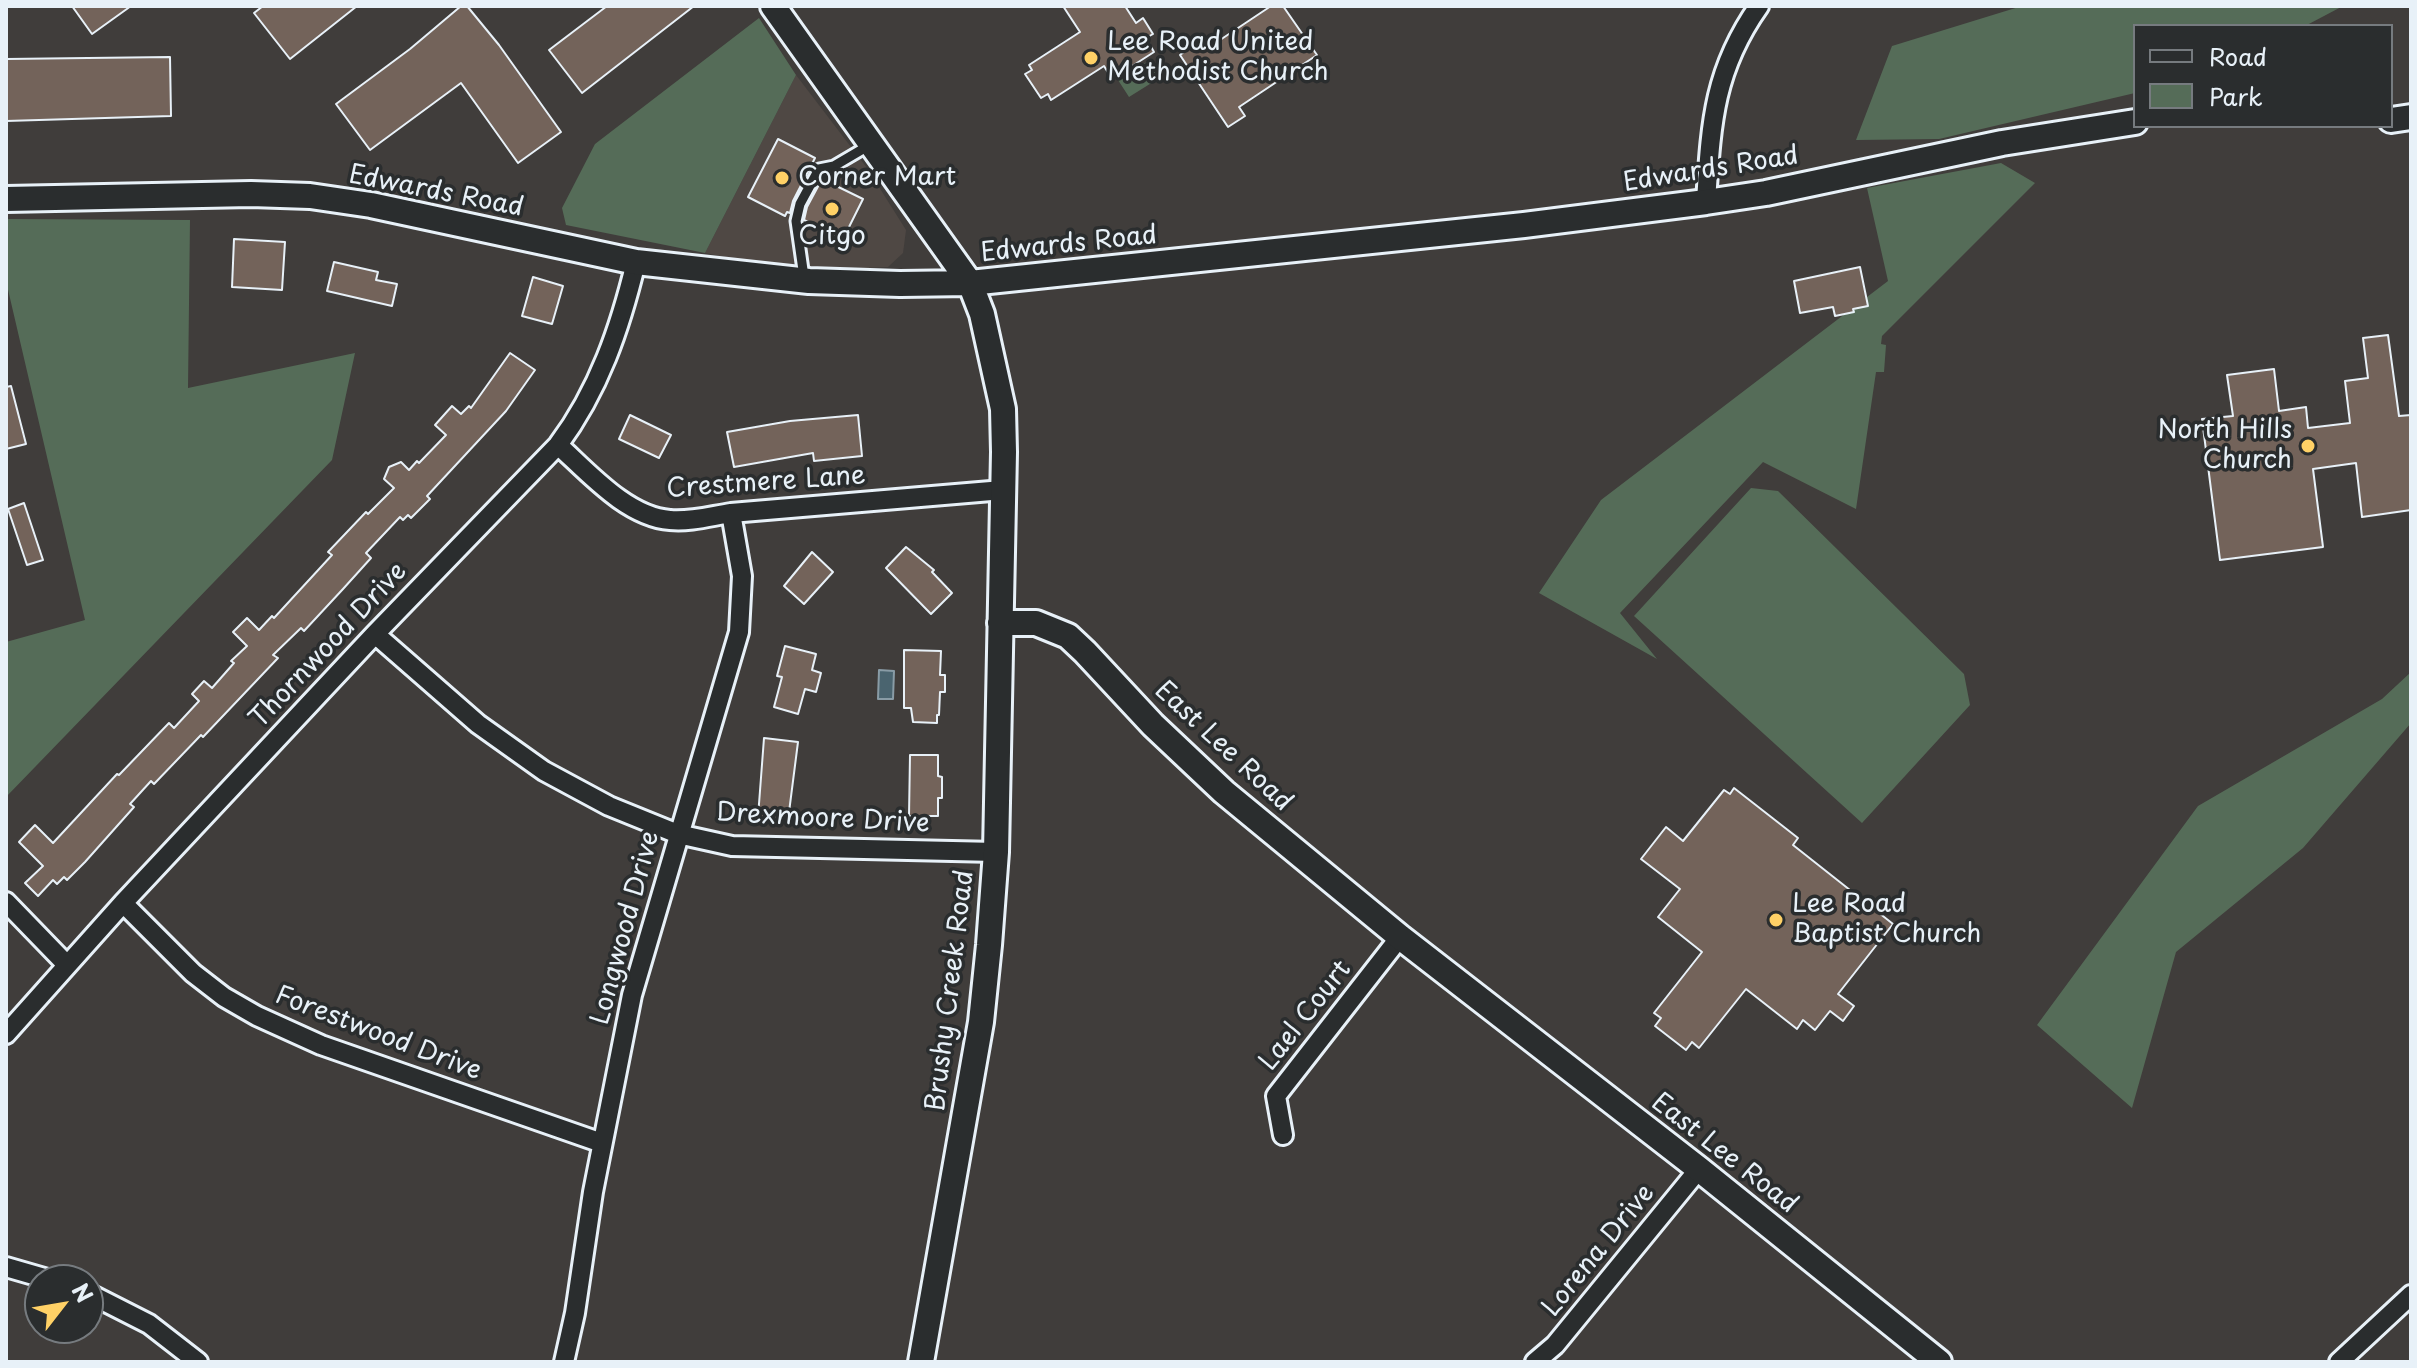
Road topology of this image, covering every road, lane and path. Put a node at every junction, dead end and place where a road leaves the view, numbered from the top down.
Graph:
1 (773, 6) edge
2 (1759, 6) edge
3 (2133, 122) edge
4 (872, 144) junction
5 (6, 199) edge
6 (1706, 202) junction
7 (636, 262) junction
8 (805, 281) junction
9 (970, 283) junction
10 (558, 445) junction
11 (1003, 490) junction
12 (731, 513) junction
13 (1000, 623) junction
14 (375, 634) junction
15 (678, 834) junction
16 (996, 852) junction
17 (6, 902) edge
18 (123, 903) junction
19 (1400, 937) junction
20 (67, 965) junction
21 (6, 1034) edge
22 (1283, 1135) dead end
23 (602, 1143) junction
24 (1699, 1169) junction
25 (2411, 1295) edge
26 (104, 1301) edge
27 (198, 1362) edge
28 (564, 1362) edge
29 (921, 1362) edge
30 (1535, 1362) edge
31 (1939, 1362) edge
32 (2339, 1362) edge

1 - 4 street
2 - 6 street
3 - 6 street, Edwards Road
4 - 8 lane
4 - 9 street
5 - 7 street, Edwards Road
6 - 9 street, Edwards Road
7 - 8 street, Edwards Road
7 - 10 street, Thornwood Drive
8 - 9 street, Edwards Road
9 - 11 street
10 - 12 street, Crestmere Lane
10 - 14 street, Thornwood Drive
11 - 12 street, Crestmere Lane
11 - 13 street
12 - 15 street, Longwood Drive
13 - 16 street, Brushy Creek Road
13 - 19 street, East Lee Road
14 - 15 street, Drexmoore Drive
14 - 18 street, Thornwood Drive
15 - 16 street, Drexmoore Drive
15 - 23 street, Longwood Drive
16 - 29 street, Brushy Creek Road
17 - 20 street
18 - 20 street, Thornwood Drive
18 - 23 street, Forestwood Drive
19 - 22 street, Lael Court
19 - 24 street, East Lee Road
20 - 21 street, Thornwood Drive
23 - 28 street, Longwood Drive
24 - 30 street, Lorena Drive
24 - 31 street, East Lee Road
25 - 32 street
26 - 27 street

